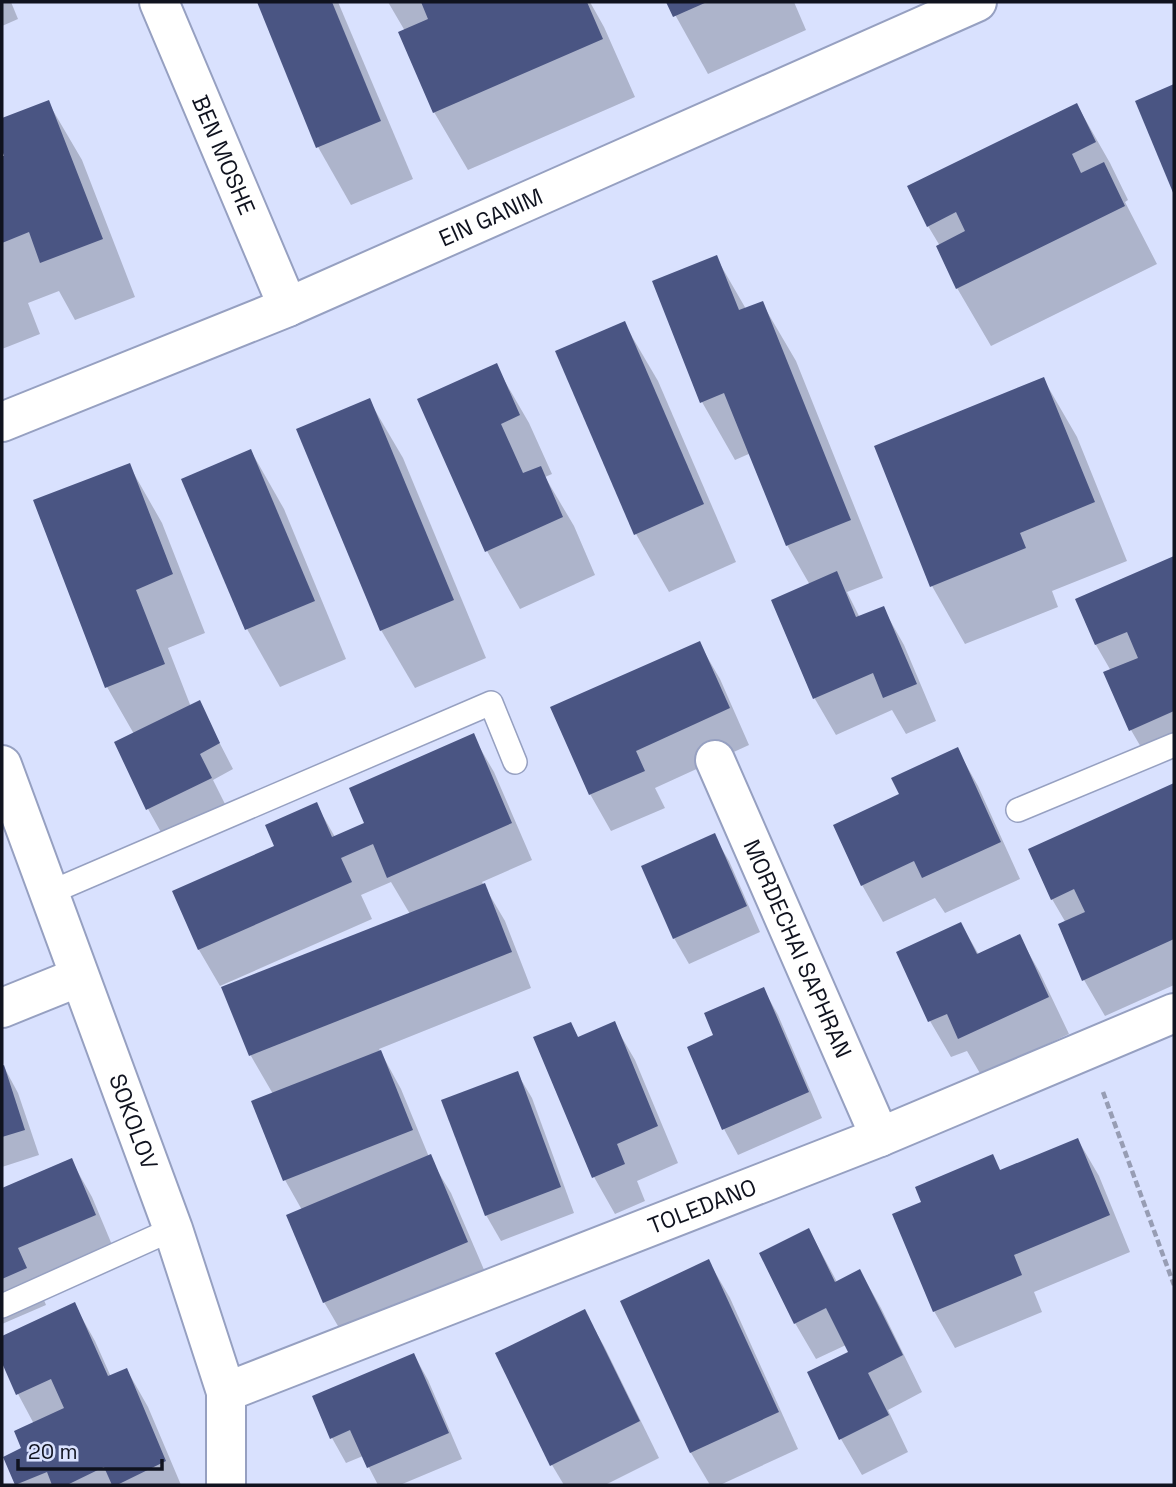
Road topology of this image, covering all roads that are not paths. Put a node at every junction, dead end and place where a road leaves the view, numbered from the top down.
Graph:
1 (159, 2) edge
2 (977, 2) edge
3 (288, 307) junction
4 (2, 422) edge
5 (1174, 745) edge
6 (715, 760) dead end
7 (515, 762) dead end
8 (2, 765) edge
9 (1018, 810) dead end
10 (49, 893) junction
11 (79, 977) junction
12 (2, 1008) edge
13 (1174, 1013) edge
14 (880, 1137) junction
15 (173, 1229) junction
16 (2, 1306) edge
17 (226, 1392) junction
18 (226, 1485) edge

1 - 3 street, BEN MOSHE
2 - 3 street, EIN GANIM
3 - 4 street, EIN GANIM
5 - 9 lane
6 - 14 street, MORDECHAI SAPHRAN
7 - 10 lane
8 - 10 street, SOKOLOV
10 - 11 street, SOKOLOV
11 - 12 street
11 - 15 street, SOKOLOV
13 - 14 street, TOLEDANO
14 - 17 street, TOLEDANO
15 - 16 lane
15 - 17 street, SOKOLOV
17 - 18 street, SOKOLOV

